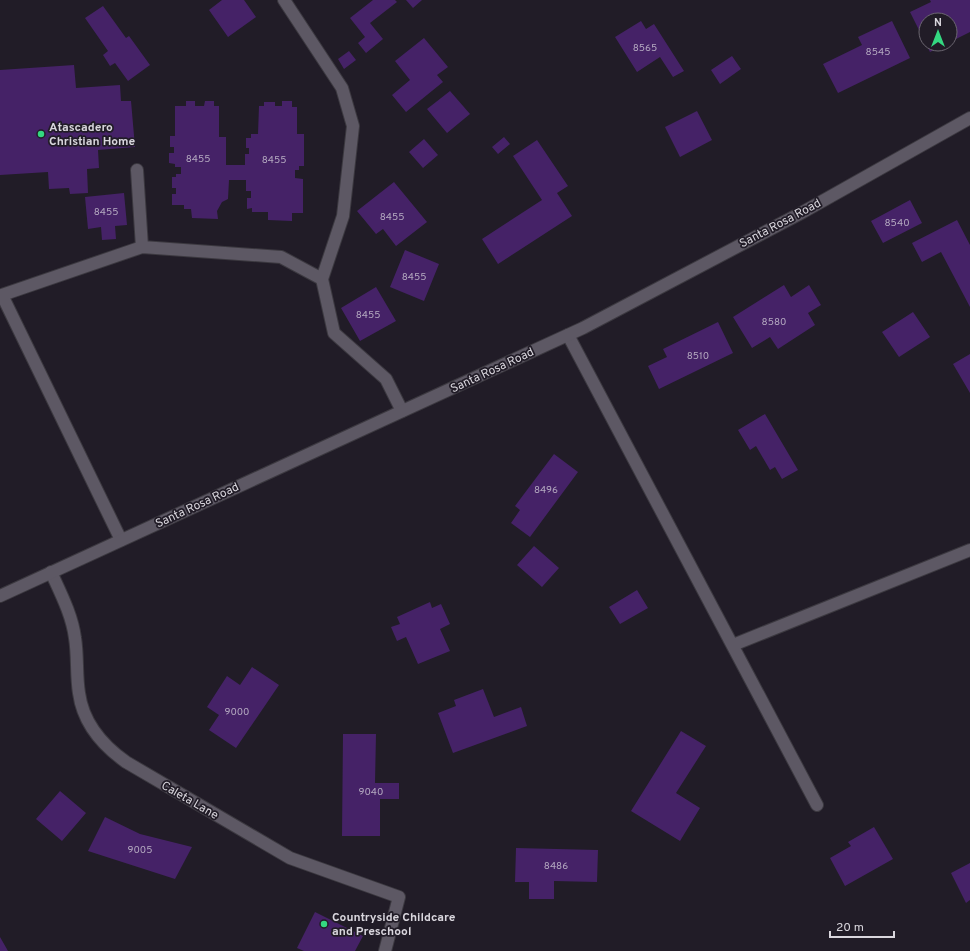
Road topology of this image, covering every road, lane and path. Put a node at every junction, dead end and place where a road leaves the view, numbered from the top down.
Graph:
1 (284, 0) edge
2 (970, 118) edge
3 (137, 170) dead end
4 (142, 247) junction
5 (322, 279) junction
6 (1, 295) edge
7 (568, 335) junction
8 (402, 411) junction
9 (121, 540) junction
10 (970, 550) edge
11 (51, 572) junction
12 (0, 596) edge
13 (733, 645) junction
14 (817, 805) dead end
15 (385, 951) edge

1 - 5 street
2 - 7 street, Santa Rosa Road
3 - 4 street
4 - 5 street
4 - 6 street
5 - 8 street
6 - 9 street
7 - 8 street, Santa Rosa Road
7 - 13 street
8 - 9 street, Santa Rosa Road
9 - 11 street, Santa Rosa Road
10 - 13 street
11 - 12 street, Santa Rosa Road
11 - 15 street, Caleta Lane
13 - 14 street

